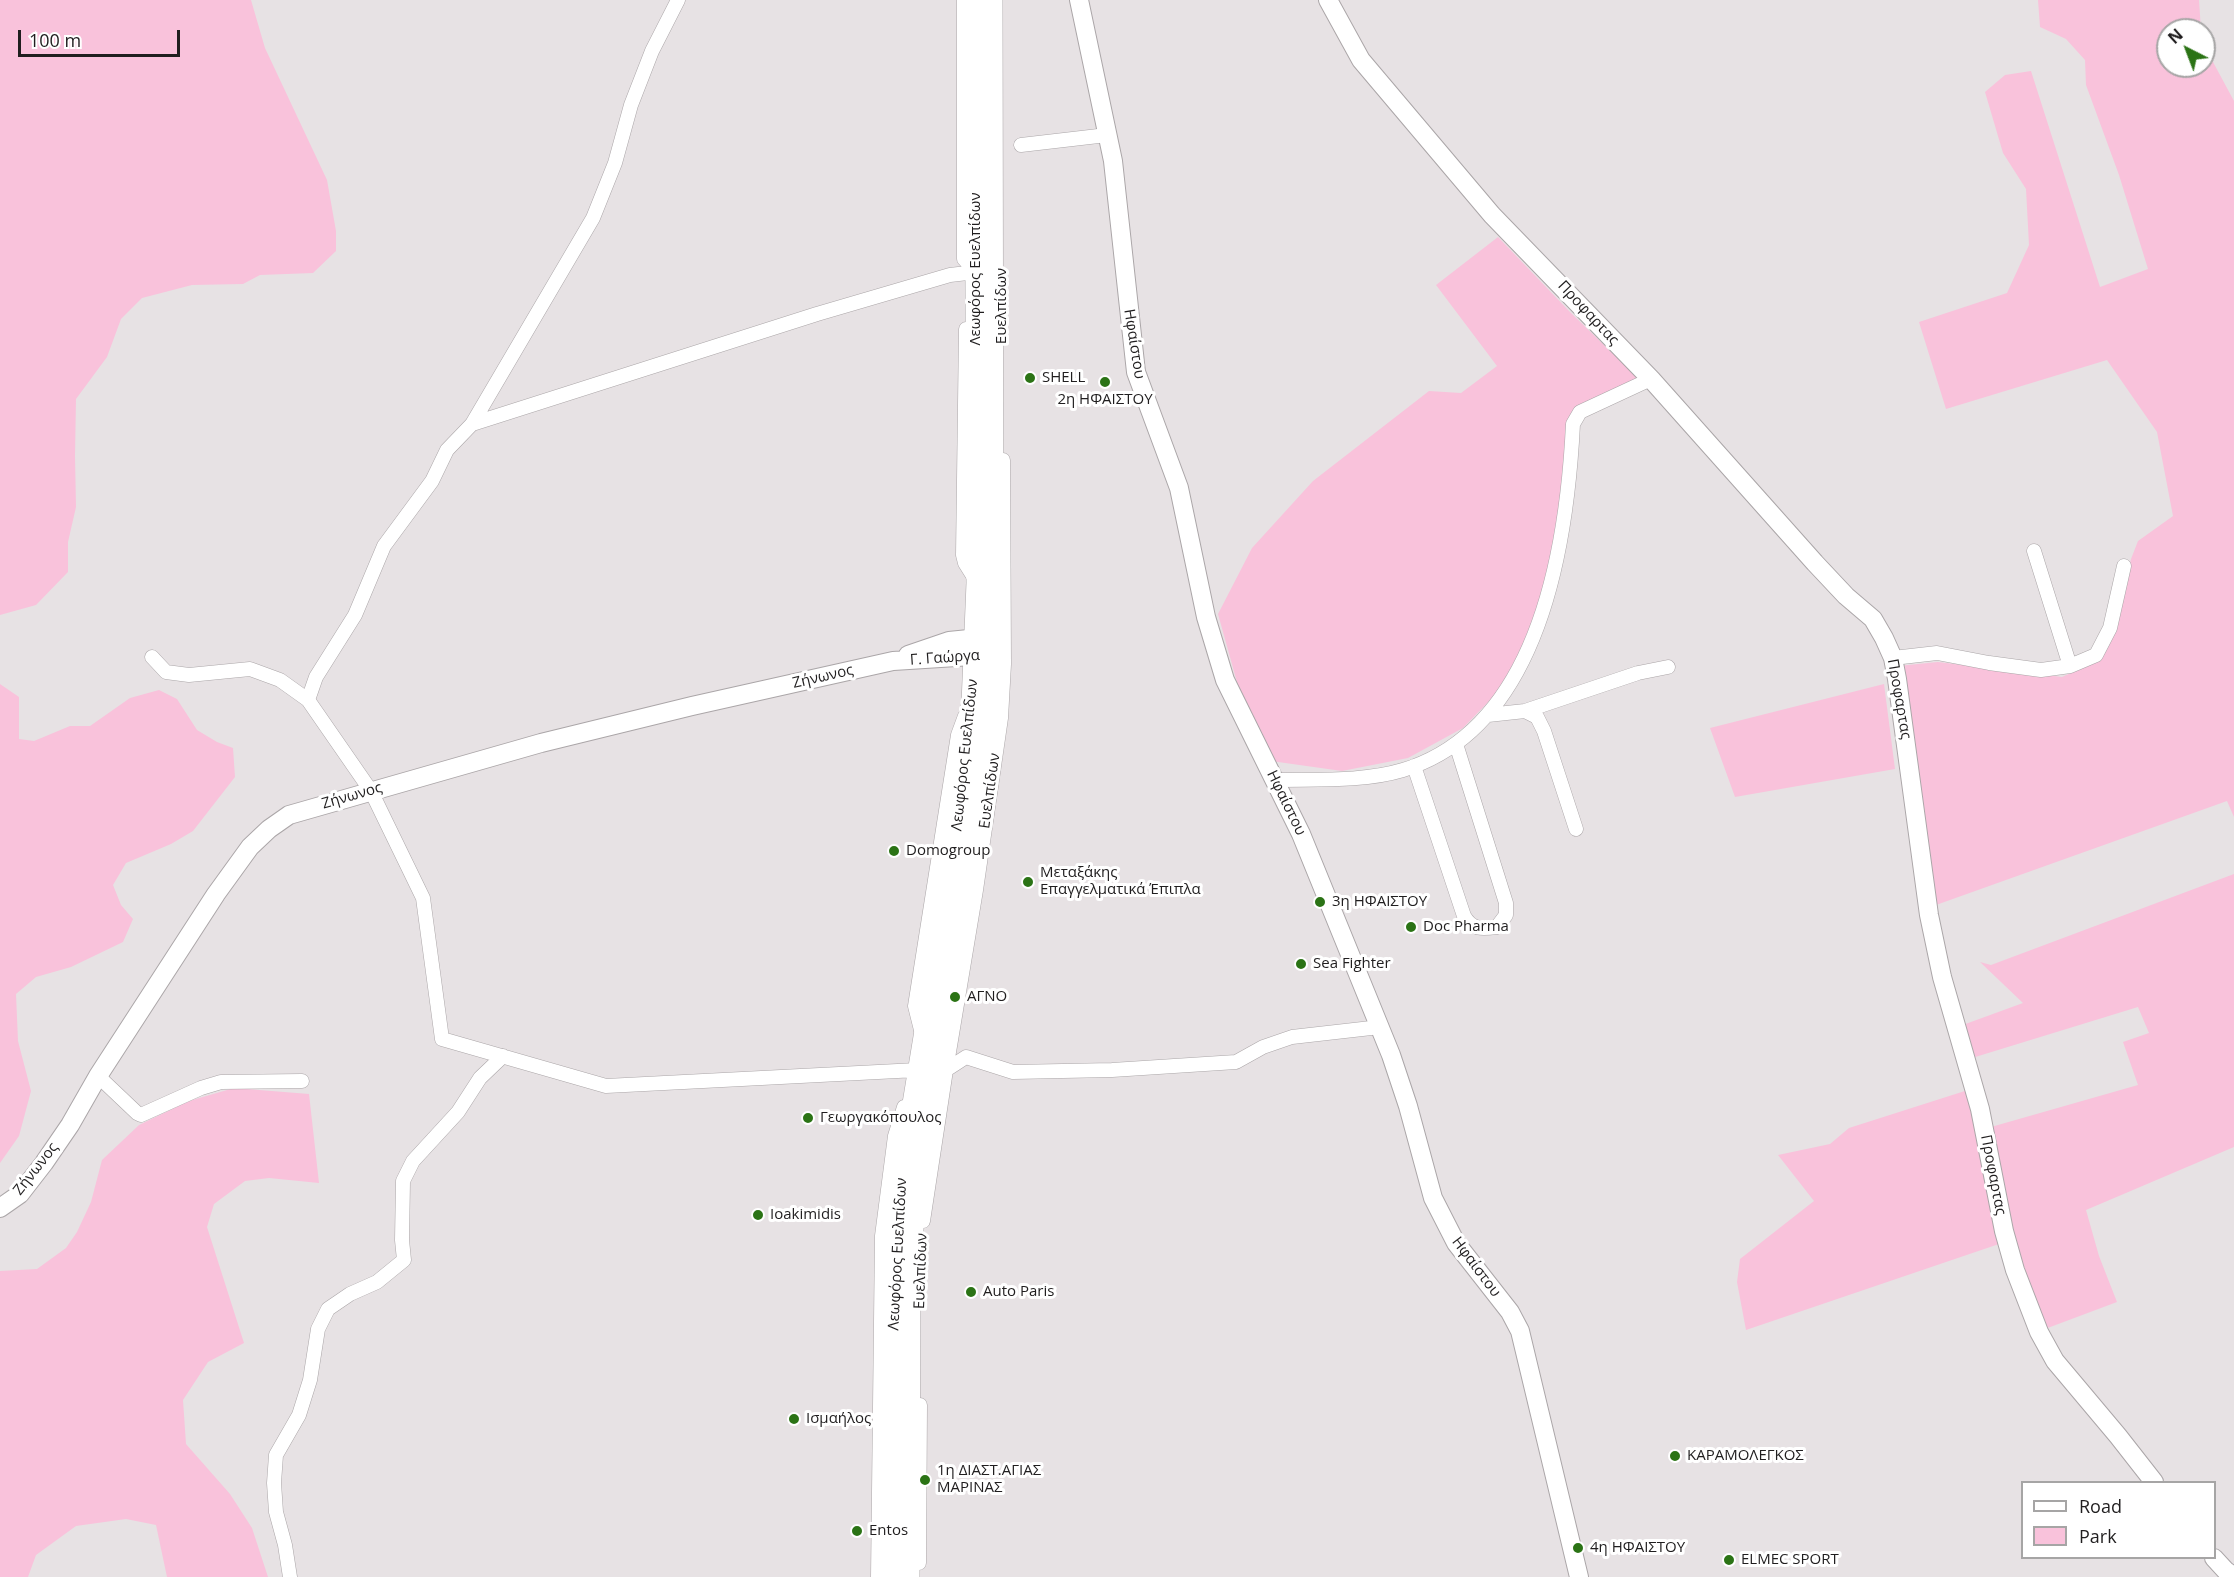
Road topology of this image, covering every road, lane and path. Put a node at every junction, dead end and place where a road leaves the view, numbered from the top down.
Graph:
1 (678, 0) edge
2 (963, 0) edge
3 (975, 0) edge
4 (992, 0) edge
5 (1002, 0) edge
6 (1079, 0) edge
7 (1328, 0) edge
8 (997, 95) junction
9 (1107, 135) junction
10 (1021, 145) dead end
11 (976, 272) junction
12 (1651, 379) junction
13 (472, 424) junction
14 (984, 426) junction
15 (998, 527) junction
16 (2034, 550) dead end
17 (2124, 566) dead end
18 (982, 646) junction
19 (152, 657) dead end
20 (1893, 658) junction
21 (893, 661) joint
22 (2070, 666) junction
23 (1668, 667) dead end
24 (308, 700) junction
25 (1525, 711) junction
26 (1488, 716) junction
27 (1456, 744) junction
28 (1414, 766) junction
29 (1276, 780) junction
30 (371, 791) junction
31 (1576, 829) dead end
32 (970, 889) junction
33 (1380, 1028) junction
34 (503, 1056) junction
35 (917, 1070) junction
36 (946, 1070) junction
37 (98, 1076) junction
38 (302, 1081) dead end
39 (0, 1208) edge
40 (915, 1350) junction
41 (887, 1382) junction
42 (2153, 1481) edge
43 (915, 1521) junction
44 (2216, 1559) edge
45 (2234, 1576) edge
46 (290, 1577) edge
47 (878, 1577) edge
48 (891, 1577) edge
49 (909, 1577) edge
50 (919, 1577) edge
51 (1579, 1577) edge

1 - 13 street
2 - 11 street, Ευελπίδων
3 - 11 main road, Λεωφόρος Ευελπίδων
4 - 8 main road, Λεωφόρος Ευελπίδων
5 - 8 street
6 - 9 street, Ηφαίστου
7 - 12 street, Προφαρτας
8 - 14 main road, Λεωφόρος Ευελπίδων
9 - 10 street
9 - 29 street, Ηφαίστου
11 - 13 street
11 - 14 main road, Λεωφόρος Ευελπίδων
12 - 20 street, Προφαρτας
12 - 26 street
13 - 24 street
14 - 15 main road, Λεωφόρος Ευελπίδων
14 - 18 main road, Λεωφόρος Ευελπίδων
15 - 18 main road, Λεωφόρος Ευελπίδων
15 - 32 street, Ευελπίδων
16 - 22 street
17 - 22 street
18 - 21 street, Γ. Γαώργα
18 - 32 main road, Λεωφόρος Ευελπίδων
18 - 35 main road, Λεωφόρος Ευελπίδων
19 - 24 street
20 - 22 street
20 - 42 street, Προφαρτας
21 - 30 street, Ζήνωνος
23 - 25 street
24 - 30 street
25 - 26 street
25 - 31 street
26 - 27 street
27 - 28 street
27 - 28 street
28 - 29 street
29 - 33 street, Ηφαίστου
30 - 34 street
30 - 37 street, Ζήνωνος
32 - 36 street, Ευελπίδων
32 - 40 main road, Λεωφόρος Ευελπίδων
33 - 36 street
33 - 51 street, Ηφαίστου
34 - 35 street
34 - 46 street
35 - 41 main road, Λεωφόρος Ευελπίδων
36 - 40 street, Ευελπίδων
37 - 38 street
37 - 39 street, Ζήνωνος
40 - 43 main road, Λεωφόρος Ευελπίδων
41 - 47 street
41 - 48 main road, Λεωφόρος Ευελπίδων
43 - 49 main road, Λεωφόρος Ευελπίδων
43 - 50 street
44 - 45 street

